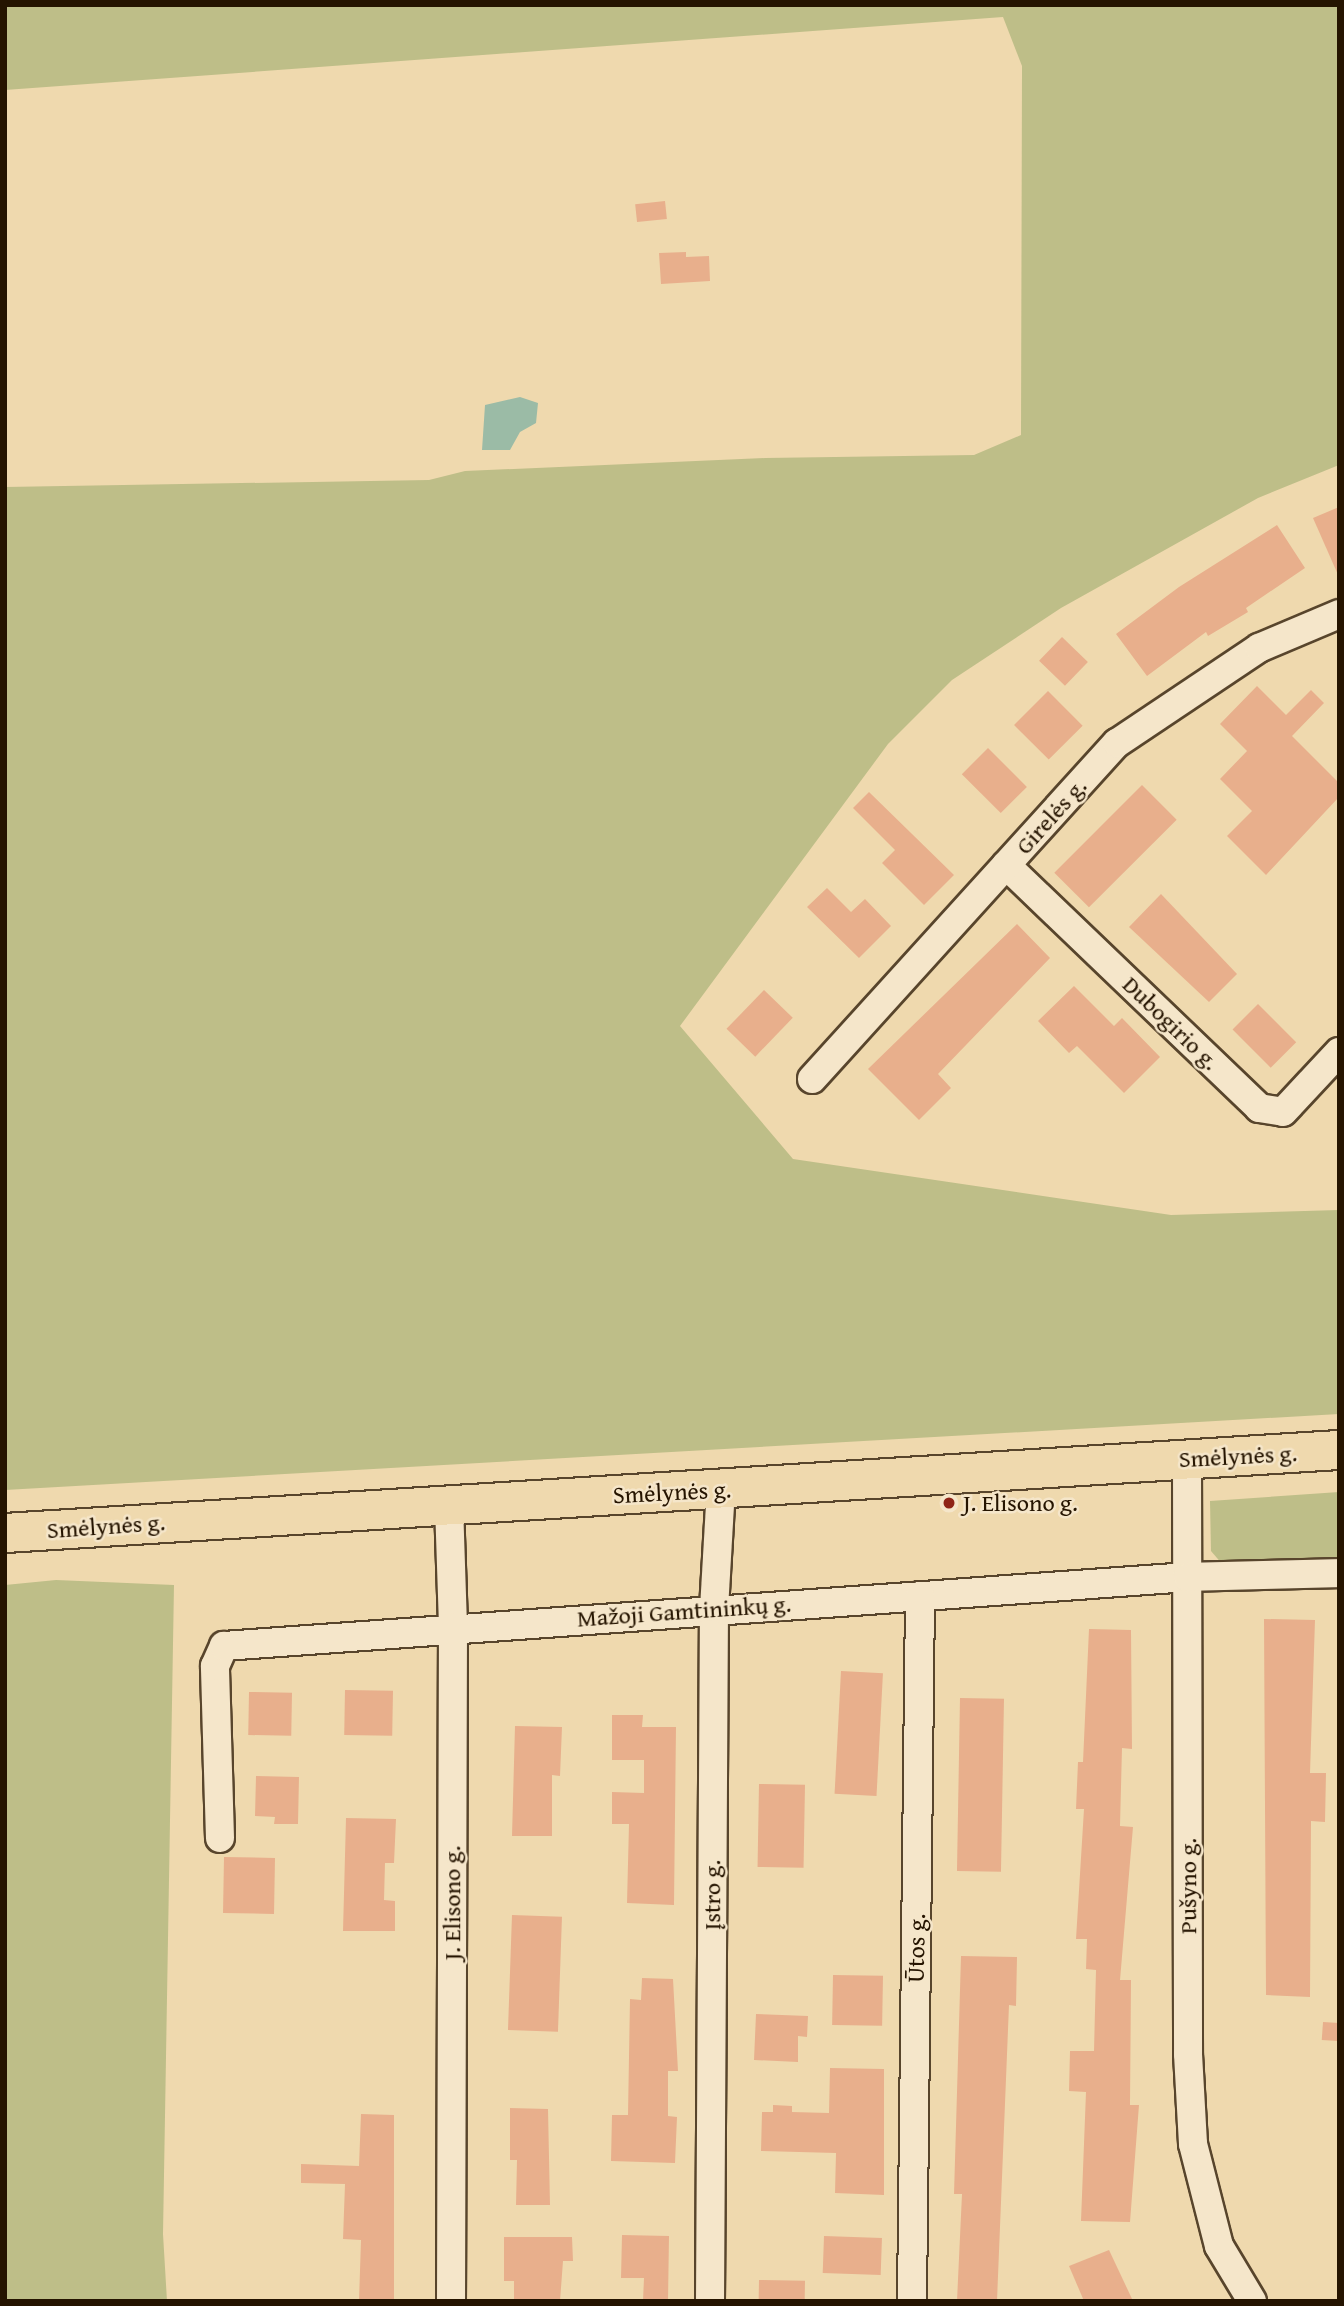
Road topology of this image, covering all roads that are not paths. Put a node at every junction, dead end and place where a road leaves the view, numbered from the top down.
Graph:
1 (1335, 620) edge
2 (1006, 865) junction
3 (1339, 1052) edge
4 (812, 1079) dead end
5 (1339, 1450) edge
6 (1186, 1459) junction
7 (721, 1489) junction
8 (449, 1505) junction
9 (5, 1533) edge
10 (1339, 1573) edge
11 (1188, 1577) junction
12 (920, 1596) junction
13 (714, 1609) junction
14 (453, 1627) junction
15 (220, 1838) dead end
16 (451, 2301) edge
17 (710, 2301) edge
18 (912, 2301) edge
19 (1252, 2301) edge

1 - 2 street, Girelės g.
2 - 3 street, Dubogirio g.
2 - 4 street, Girelės g.
5 - 6 highway, Smėlynės g.
6 - 7 highway, Smėlynės g.
6 - 11 street, Pušyno g.
7 - 8 highway, Smėlynės g.
7 - 13 street, Įstro g.
8 - 9 highway, Smėlynės g.
8 - 14 street, J. Elisono g.
10 - 11 street, Mažoji Gamtininkų g.
11 - 12 street, Mažoji Gamtininkų g.
11 - 19 street, Pušyno g.
12 - 13 street, Mažoji Gamtininkų g.
12 - 18 street, Ūtos g.
13 - 14 street, Mažoji Gamtininkų g.
13 - 17 street, Įstro g.
14 - 15 street, Mažoji Gamtininkų g.
14 - 16 street, J. Elisono g.

